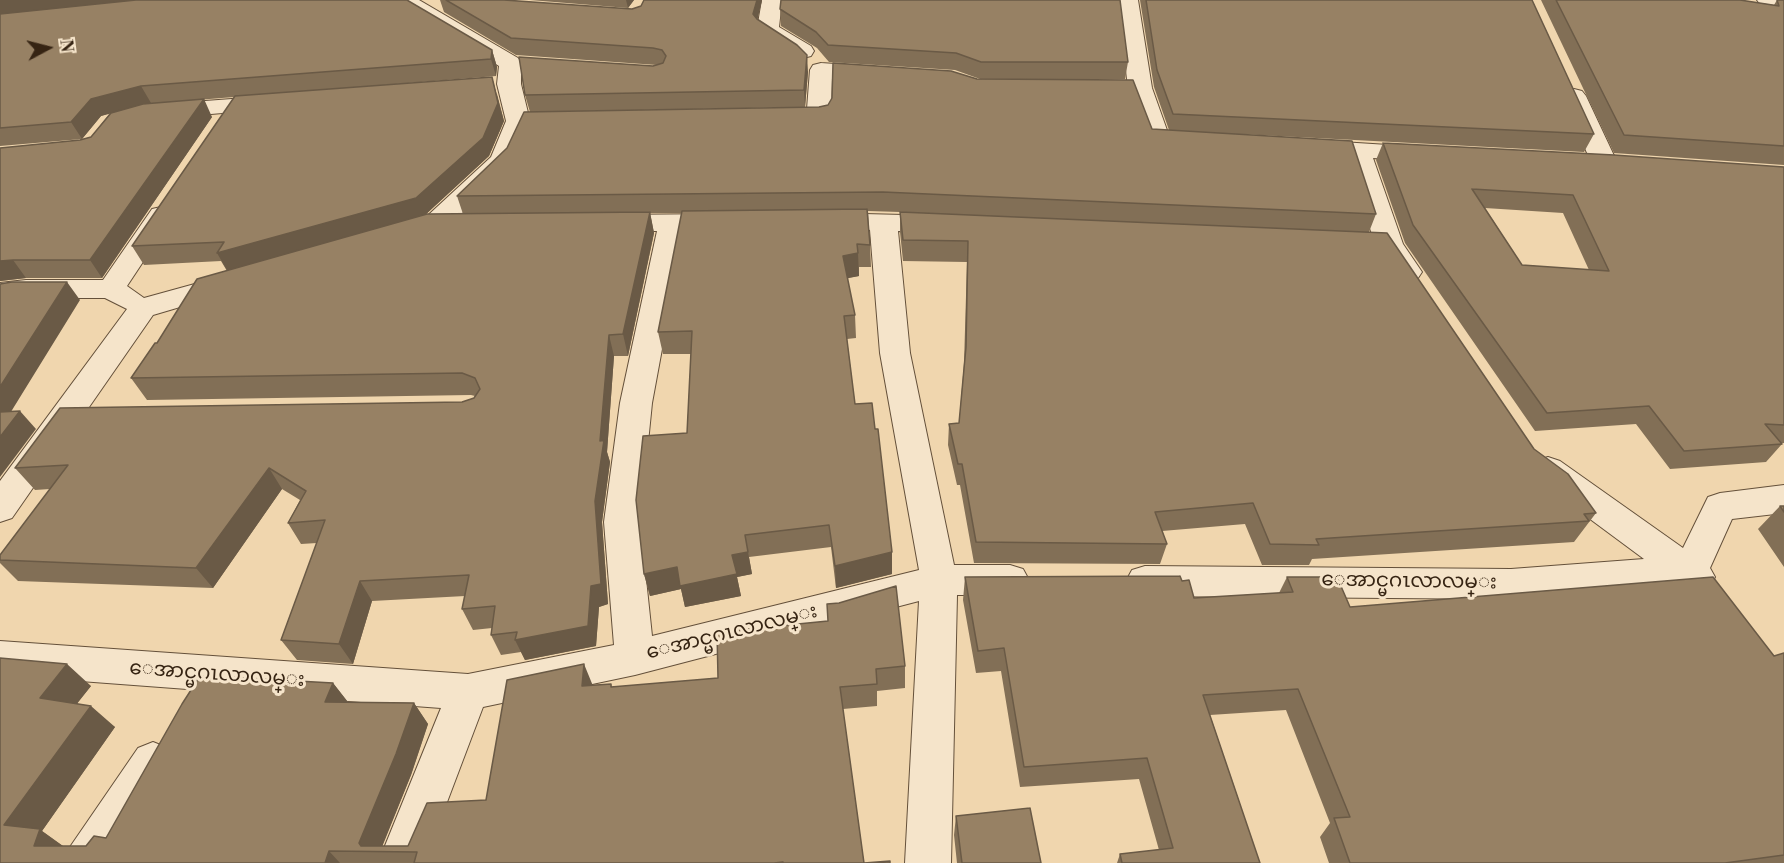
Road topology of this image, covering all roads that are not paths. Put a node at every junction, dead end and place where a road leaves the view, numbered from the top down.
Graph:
1 (772, 0) edge
2 (1128, 0) edge
3 (401, 1) edge
4 (1784, 3) edge
5 (451, 4) edge
6 (1759, 4) edge
7 (1784, 8) edge
8 (821, 70) junction
9 (899, 75) edge
10 (1567, 80) edge
11 (293, 101) edge
12 (234, 106) junction
13 (141, 113) edge
14 (761, 117) edge
15 (214, 135) edge
16 (1216, 143) edge
17 (1287, 146) edge
18 (1358, 149) junction
19 (1452, 154) edge
20 (1604, 162) edge
21 (176, 193) edge
22 (801, 221) edge
23 (883, 221) junction
24 (672, 222) junction
25 (754, 222) edge
26 (588, 223) edge
27 (434, 225) junction
28 (469, 225) edge
29 (966, 225) edge
30 (378, 241) edge
31 (255, 276) edge
32 (111, 290) junction
33 (0, 292) edge
34 (1422, 293) edge
35 (143, 308) junction
36 (102, 414) edge
37 (66, 415) junction
38 (1528, 450) edge
39 (1784, 499) edge
40 (0, 508) edge
41 (939, 580) junction
42 (1046, 580) edge
43 (1106, 580) edge
44 (1701, 582) junction
45 (0, 658) edge
46 (635, 658) junction
47 (211, 675) junction
48 (468, 692) junction
49 (86, 863) edge
50 (400, 863) edge
51 (928, 863) edge

1 - 8 street
2 - 16 street
3 - 5 street
3 - 27 street
4 - 6 street
6 - 7 street
8 - 9 street
8 - 14 street
10 - 20 street
11 - 12 street
12 - 13 street
12 - 15 street
17 - 18 street
18 - 19 street
18 - 34 street
21 - 32 street
22 - 23 street
23 - 29 street
23 - 41 street
24 - 25 street
24 - 26 street
24 - 46 street
27 - 28 street
27 - 30 street
31 - 35 street
32 - 33 street
32 - 35 street
35 - 37 street
36 - 37 street
37 - 40 street
38 - 44 street
39 - 44 street
41 - 42 street, ေအာင္မဂၤလာလမ္း
41 - 46 street, ေအာင္မဂၤလာလမ္း
41 - 51 street
43 - 44 street, ေအာင္မဂၤလာလမ္း
45 - 47 street, ေအာင္မဂၤလာလမ္း
46 - 48 street, ေအာင္မဂၤလာလမ္း
47 - 48 street, ေအာင္မဂၤလာလမ္း
47 - 49 street
48 - 50 street

